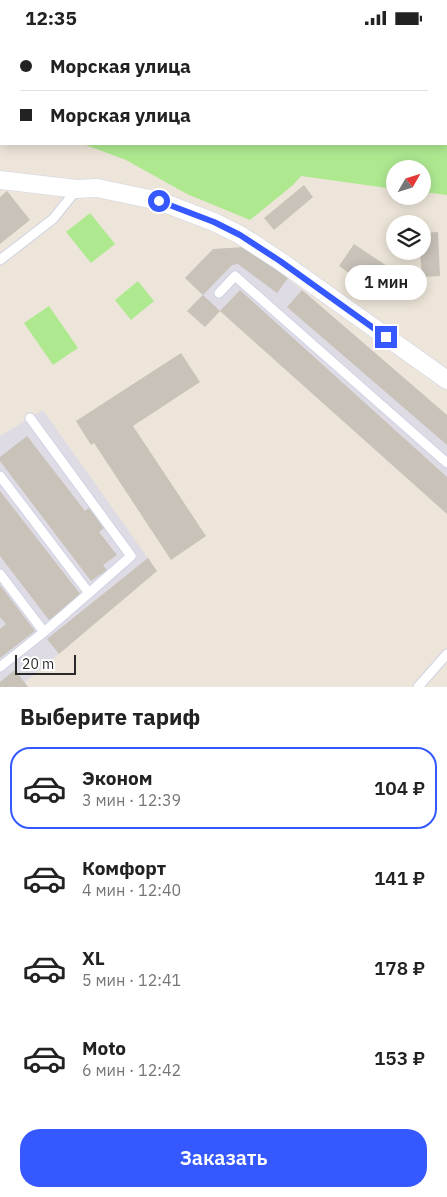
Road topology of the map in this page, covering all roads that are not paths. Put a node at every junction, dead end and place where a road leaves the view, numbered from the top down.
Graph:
1 (0, 179) edge
2 (77, 189) junction
3 (0, 260) edge
4 (219, 293) dead end
5 (447, 381) edge
6 (30, 418) dead end
7 (447, 463) edge
8 (0, 476) edge
9 (0, 574) edge
10 (88, 593) junction
11 (44, 632) junction
12 (447, 654) edge
13 (0, 667) edge
14 (418, 687) edge

1 - 2 street
2 - 3 lane
2 - 5 street
4 - 7 lane
6 - 10 lane
8 - 10 lane
9 - 11 lane
10 - 11 lane
11 - 13 lane
12 - 14 lane

